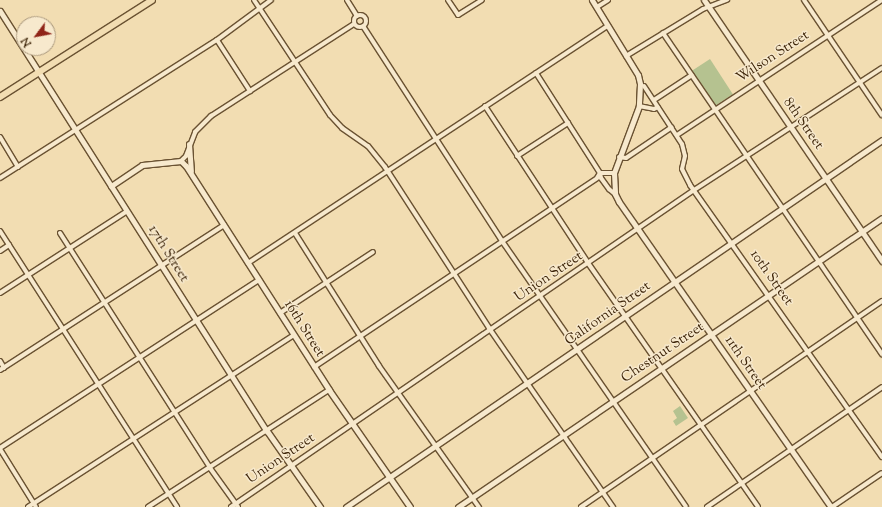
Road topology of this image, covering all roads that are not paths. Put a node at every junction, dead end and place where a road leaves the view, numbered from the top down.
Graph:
1 (152, 0) edge
2 (254, 0) edge
3 (271, 0) edge
4 (347, 0) edge
5 (448, 0) edge
6 (482, 0) edge
7 (592, 0) edge
8 (608, 0) edge
9 (704, 0) edge
10 (727, 0) edge
11 (804, 0) edge
12 (882, 0) edge
13 (596, 7) junction
14 (708, 7) junction
15 (259, 8) junction
16 (1, 14) edge
17 (357, 16) junction
18 (354, 24) junction
19 (363, 26) junction
20 (608, 26) junction
21 (663, 33) junction
22 (828, 35) junction
23 (217, 40) junction
24 (626, 56) junction
25 (294, 62) junction
26 (882, 68) edge
27 (39, 72) junction
28 (536, 73) junction
29 (692, 76) junction
30 (758, 81) junction
31 (860, 83) junction
32 (642, 85) junction
33 (250, 91) junction
34 (0, 97) edge
35 (654, 100) junction
36 (485, 106) junction
37 (639, 106) junction
38 (658, 107) junction
39 (715, 109) junction
40 (882, 115) edge
41 (568, 123) junction
42 (672, 128) junction
43 (791, 128) junction
44 (76, 131) junction
45 (677, 134) junction
46 (0, 137) edge
47 (436, 139) junction
48 (882, 140) edge
49 (189, 144) junction
50 (517, 156) junction
51 (747, 156) junction
52 (619, 157) junction
53 (181, 161) junction
54 (18, 167) junction
55 (387, 171) junction
56 (600, 173) junction
57 (614, 173) junction
58 (191, 174) junction
59 (0, 178) edge
60 (825, 178) junction
61 (111, 186) junction
62 (694, 190) junction
63 (615, 194) junction
64 (551, 208) junction
65 (783, 208) junction
66 (127, 211) junction
67 (882, 218) edge
68 (224, 225) junction
69 (638, 229) junction
70 (0, 231) edge
71 (862, 232) junction
72 (60, 233) dead end
73 (295, 233) junction
74 (502, 241) junction
75 (732, 244) junction
76 (9, 245) junction
77 (70, 248) junction
78 (0, 251) edge
79 (373, 252) dead end
80 (819, 261) junction
81 (882, 261) edge
82 (588, 263) junction
83 (248, 264) junction
84 (162, 266) junction
85 (453, 274) junction
86 (28, 275) junction
87 (259, 280) junction
88 (675, 282) junction
89 (327, 283) junction
90 (0, 293) edge
91 (540, 296) junction
92 (768, 296) junction
93 (882, 301) edge
94 (105, 302) junction
95 (280, 313) junction
96 (625, 317) junction
97 (858, 318) junction
98 (196, 320) junction
99 (63, 329) junction
100 (490, 330) junction
101 (711, 334) junction
102 (294, 335) junction
103 (360, 336) junction
104 (577, 350) junction
105 (808, 353) junction
106 (882, 354) edge
107 (140, 357) junction
108 (0, 361) edge
109 (314, 367) junction
110 (4, 368) junction
111 (661, 369) junction
112 (0, 370) edge
113 (231, 375) junction
114 (528, 383) junction
115 (98, 384) junction
116 (882, 387) edge
117 (329, 390) junction
118 (751, 391) junction
119 (398, 393) junction
120 (612, 402) junction
121 (849, 410) junction
122 (175, 412) junction
123 (353, 424) junction
124 (701, 426) junction
125 (267, 431) junction
126 (563, 436) junction
127 (133, 439) junction
128 (436, 446) junction
129 (0, 449) edge
130 (791, 449) junction
131 (882, 457) edge
132 (652, 459) junction
133 (291, 466) junction
134 (210, 468) junction
135 (882, 473) edge
136 (390, 477) junction
137 (741, 484) junction
138 (603, 492) junction
139 (168, 494) junction
140 (473, 497) junction
141 (35, 505) edge
142 (237, 505) edge
143 (28, 507) edge
144 (148, 507) edge
145 (177, 507) edge
146 (231, 507) edge
147 (320, 507) edge
148 (346, 507) edge
149 (410, 507) edge
150 (458, 507) edge
151 (479, 507) edge
152 (581, 507) edge
153 (613, 507) edge
154 (686, 507) edge
155 (707, 507) edge
156 (758, 507) edge
157 (832, 507) edge

1 - 27 main road
2 - 15 street
3 - 15 street
4 - 17 street
5 - 6 street
7 - 13 street, 10th Street
8 - 13 street
9 - 14 street, 8th Street
10 - 14 street
11 - 22 street
12 - 22 street, Wilson Street
13 - 20 street, 10th Street
14 - 21 street
14 - 30 street, 8th Street
15 - 23 street
15 - 25 street
16 - 27 street, 17th Street
17 - 18 street
17 - 19 street
18 - 19 street
18 - 25 street
19 - 47 street
20 - 24 street, 10th Street
20 - 28 street
21 - 24 street
21 - 29 street
22 - 30 street, Wilson Street
22 - 31 street
23 - 33 street
23 - 44 street
24 - 32 street, 10th Street
25 - 33 street
25 - 55 street
26 - 31 street, Union Street
27 - 34 main road
27 - 44 street, 17th Street
28 - 36 street
28 - 41 street, 11th Street
29 - 35 street
29 - 39 street
30 - 39 street, Wilson Street
30 - 43 street, 8th Street
31 - 40 street
31 - 43 street, Union Street
32 - 35 street, 10th Street
32 - 37 street
33 - 49 street
35 - 38 street, 10th Street
36 - 47 street
36 - 50 street
37 - 38 street
37 - 52 street
38 - 42 street, 10th Street
39 - 45 street, Wilson Street
39 - 51 street
41 - 50 street
41 - 56 street, 11th Street
42 - 45 street, 10th Street
42 - 52 street
43 - 51 street, Union Street
43 - 60 street, 8th Street
44 - 54 street
44 - 61 street, 17th Street
45 - 62 street, 10th Street
46 - 54 street
47 - 55 street
47 - 74 street
48 - 60 street, California Street
49 - 53 street
49 - 58 street
50 - 64 street
51 - 62 street, Union Street
51 - 65 street
52 - 57 street
53 - 58 street, 16th Street
53 - 61 street
54 - 59 street
55 - 73 street
55 - 85 street
56 - 57 street
56 - 63 street, 11th Street
56 - 64 street
57 - 63 street
58 - 68 street, 16th Street
60 - 65 street, California Street
60 - 71 street, 8th Street
61 - 66 street, 17th Street
62 - 69 street, Union Street
62 - 75 street, 10th Street
63 - 69 street, 11th Street
64 - 74 street
64 - 82 street
65 - 75 street, California Street
65 - 80 street
66 - 77 street
66 - 84 street, 17th Street
67 - 71 street, Chestnut Street
68 - 83 street, 16th Street
68 - 84 street
69 - 82 street, Union Street
69 - 88 street, 11th Street
70 - 76 street
71 - 80 street, Chestnut Street
71 - 81 street, 8th Street
72 - 77 street
73 - 83 street
73 - 89 street
74 - 85 street
74 - 91 street
75 - 88 street, California Street
75 - 92 street, 10th Street
76 - 78 street
76 - 86 street
77 - 86 street
77 - 94 street
79 - 89 street
80 - 92 street, Chestnut Street
80 - 97 street
82 - 91 street, Union Street
82 - 96 street
83 - 87 street, 16th Street
84 - 94 street
84 - 98 street, 17th Street
85 - 100 street
85 - 103 street
86 - 90 street
86 - 99 street
87 - 95 street, 16th Street
87 - 98 street
88 - 96 street, California Street
88 - 101 street, 11th Street
89 - 95 street
89 - 103 street
91 - 100 street, Union Street
91 - 104 street
92 - 101 street, Chestnut Street
92 - 105 street, 10th Street
93 - 97 street
94 - 99 street
94 - 107 street
95 - 102 street, 16th Street
96 - 104 street, California Street
96 - 111 street
97 - 105 street
97 - 106 street
98 - 107 street
98 - 113 street, 17th Street
99 - 110 street
99 - 115 street
100 - 114 street
100 - 119 street, Union Street
101 - 111 street, Chestnut Street
101 - 118 street, 11th Street
102 - 109 street, 16th Street
102 - 113 street
103 - 109 street
103 - 119 street
104 - 114 street, California Street
104 - 120 street
105 - 118 street
105 - 121 street, 10th Street
107 - 115 street
107 - 122 street
108 - 110 street
109 - 117 street, 16th Street
110 - 112 street
111 - 120 street, Chestnut Street
111 - 124 street
113 - 122 street
113 - 125 street, 17th Street
114 - 126 street
114 - 128 street, California Street
115 - 127 street
115 - 129 street
116 - 121 street
117 - 123 street, 16th Street
117 - 125 street
118 - 124 street
118 - 130 street, 11th Street
119 - 123 street, Union Street
119 - 128 street
120 - 126 street, Chestnut Street
120 - 132 street
121 - 130 street
121 - 131 street, 10th Street
122 - 127 street
122 - 134 street
123 - 133 street, Union Street
123 - 136 street, 16th Street
124 - 132 street
124 - 137 street
125 - 133 street, 17th Street
125 - 134 street
126 - 138 street
126 - 140 street, Chestnut Street
127 - 139 street
127 - 141 street
128 - 136 street, California Street
128 - 140 street
129 - 141 street
130 - 137 street
130 - 157 street, 11th Street
132 - 138 street
132 - 154 street
133 - 142 street, Union Street
133 - 147 street, 17th Street
134 - 139 street
134 - 142 street
135 - 157 street
136 - 148 street, California Street
136 - 149 street, 16th Street
137 - 155 street
137 - 156 street
138 - 152 street
138 - 153 street
139 - 144 street
139 - 145 street
140 - 150 street, Chestnut Street
140 - 151 street
141 - 143 street
142 - 146 street, Union Street

